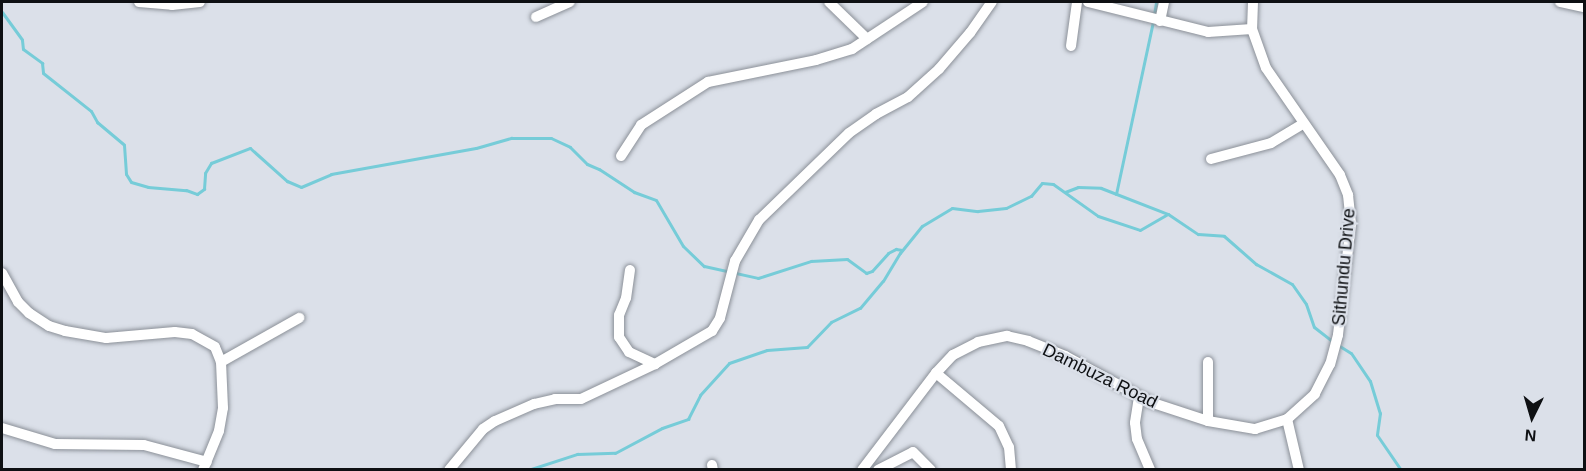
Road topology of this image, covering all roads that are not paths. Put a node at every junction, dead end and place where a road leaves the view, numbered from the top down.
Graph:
1 (139, 2) edge
2 (200, 2) edge
3 (570, 2) edge
4 (829, 2) edge
5 (923, 2) edge
6 (992, 2) edge
7 (1077, 2) edge
8 (1088, 2) edge
9 (1164, 2) edge
10 (1253, 2) edge
11 (1560, 2) edge
12 (1584, 7) edge
13 (536, 17) dead end
14 (1160, 21) junction
15 (1251, 28) junction
16 (867, 39) junction
17 (1071, 46) dead end
18 (1303, 124) junction
19 (621, 156) dead end
20 (1211, 159) dead end
21 (630, 270) dead end
22 (2, 273) edge
23 (299, 318) dead end
24 (221, 362) junction
25 (1208, 363) dead end
26 (655, 364) junction
27 (936, 373) junction
28 (1139, 397) junction
29 (1287, 419) junction
30 (1208, 421) junction
31 (2, 428) edge
32 (205, 466) edge
33 (449, 470) edge
34 (862, 470) edge
35 (878, 470) edge
36 (932, 470) edge
37 (1011, 470) edge
38 (1150, 470) edge
39 (1299, 470) edge

1 - 2 street
3 - 13 street
4 - 16 street
5 - 16 street
6 - 26 street
7 - 17 street
8 - 14 street
9 - 14 street
10 - 15 street, Sithundu Drive
11 - 12 street
14 - 15 street
15 - 18 street, Sithundu Drive
16 - 19 street
18 - 20 street
18 - 29 street, Sithundu Drive
21 - 26 street
22 - 24 street
23 - 24 street
24 - 32 street
25 - 30 street
26 - 33 street
27 - 28 street, Dambuza Road
27 - 34 street, Dambuza Road
27 - 37 street
28 - 30 street, Dambuza Road
28 - 38 street
29 - 30 street, Dambuza Road
29 - 39 street
31 - 32 street
35 - 36 street

